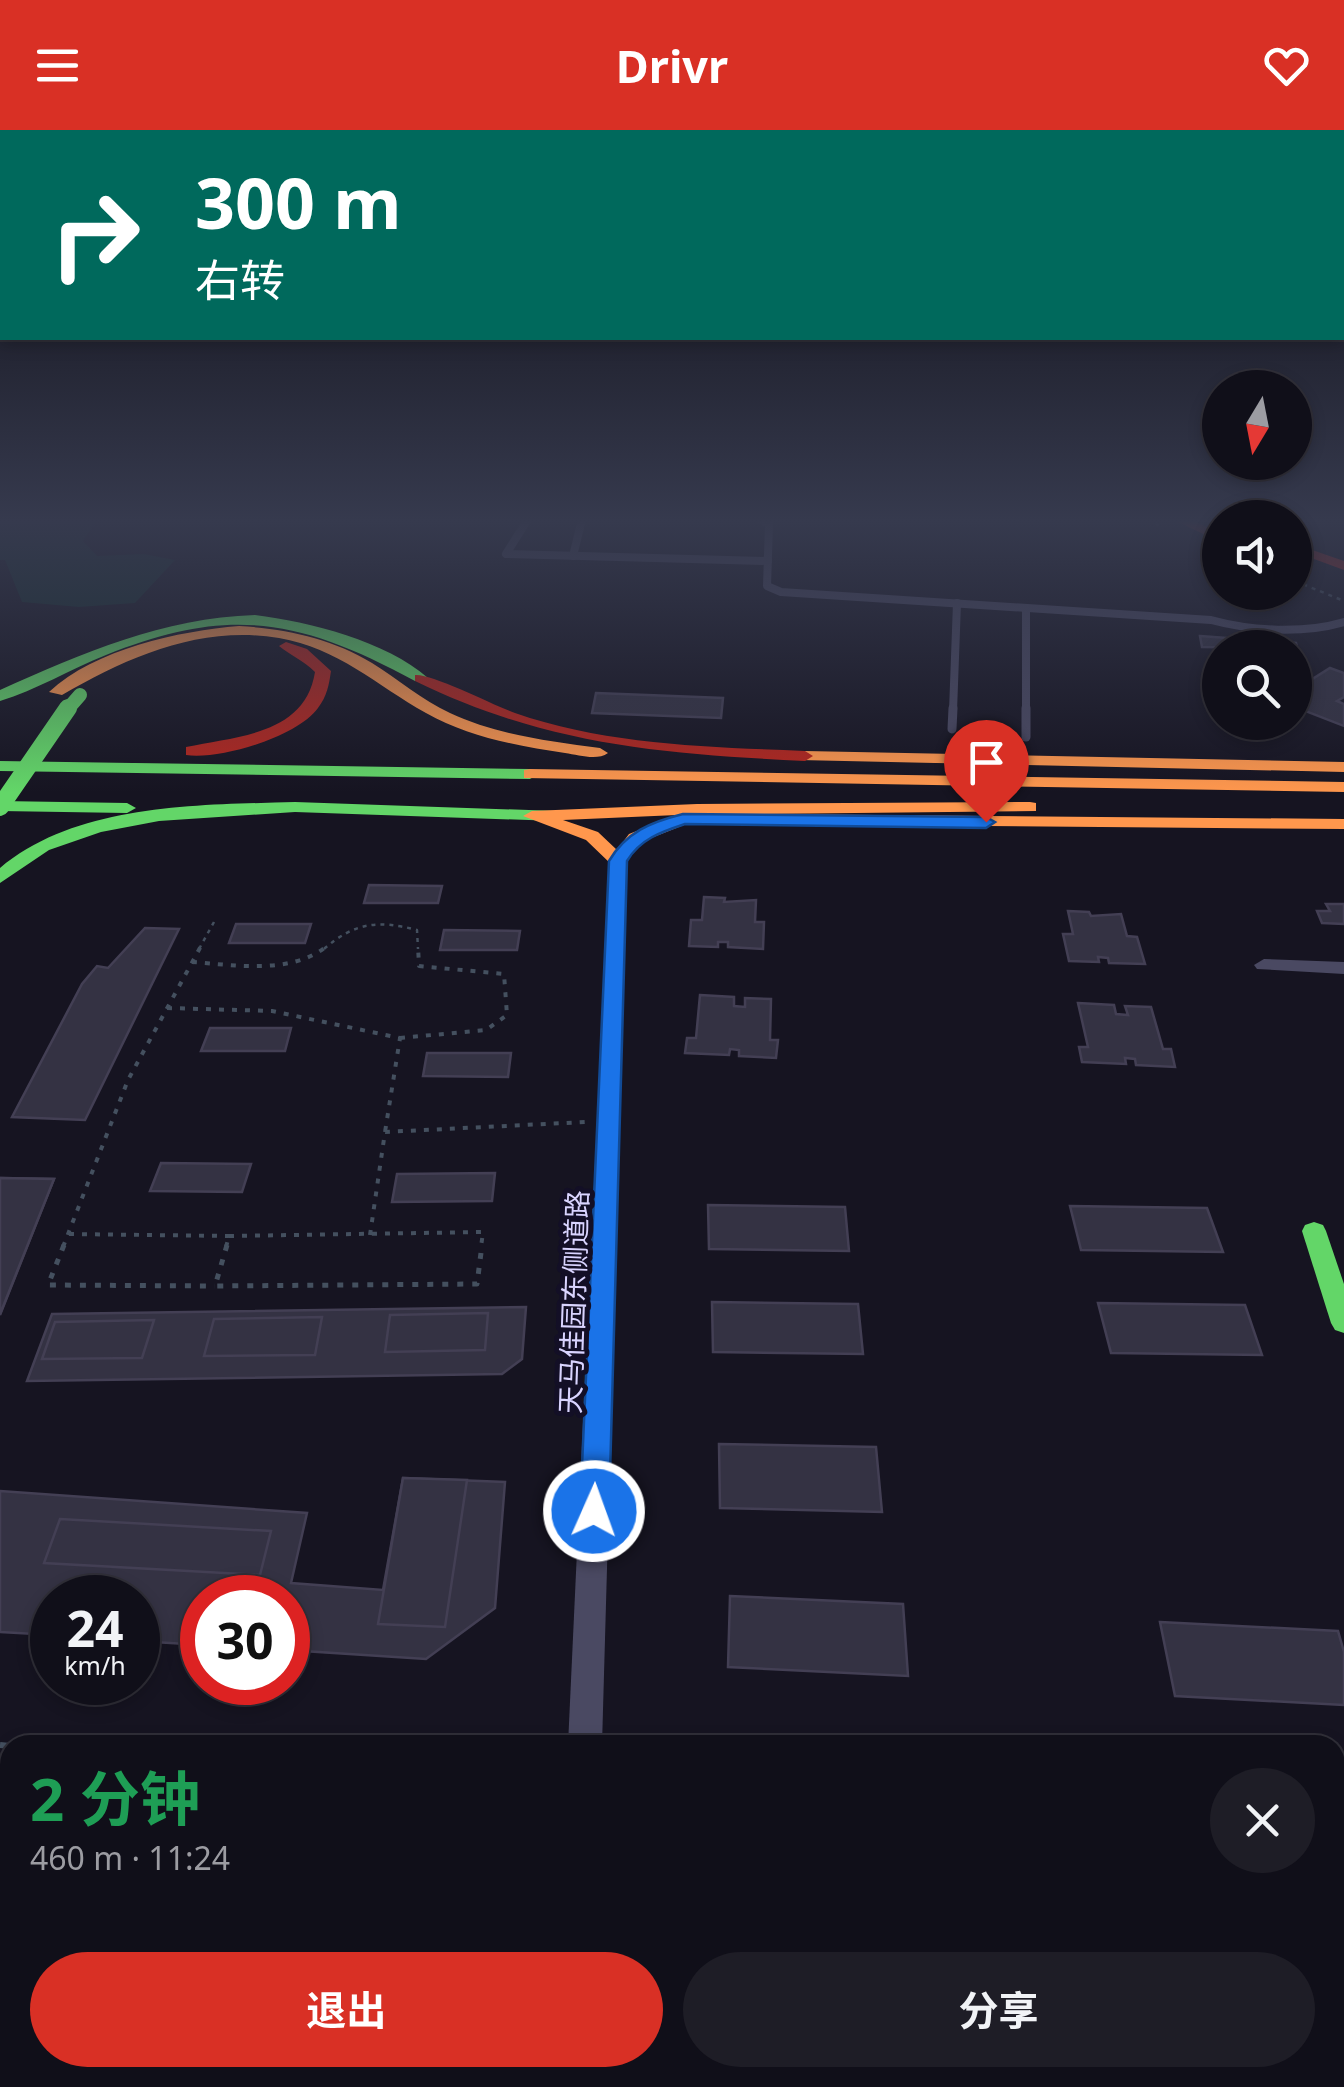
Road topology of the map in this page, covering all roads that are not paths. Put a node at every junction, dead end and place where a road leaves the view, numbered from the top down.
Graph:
1 (957, 610) edge
2 (1026, 610) edge
3 (1062, 610) edge
4 (1344, 622) edge
5 (69, 694) junction
6 (0, 696) edge
7 (952, 730) dead end
8 (1026, 737) dead end
9 (0, 753) edge
10 (612, 755) junction
11 (771, 755) junction
12 (0, 766) edge
13 (1344, 767) edge
14 (0, 785) edge
15 (1344, 787) edge
16 (859, 792) junction
17 (1344, 804) edge
18 (0, 807) edge
19 (326, 810) junction
20 (690, 814) junction
21 (532, 816) junction
22 (1344, 824) edge
23 (618, 861) junction
24 (0, 877) edge
25 (1264, 965) dead end
26 (1344, 968) edge
27 (1314, 1231) dead end
28 (1344, 1324) edge
29 (586, 1735) edge

1 - 7 lane
2 - 8 lane
3 - 4 lane
5 - 9 main road
5 - 10 main road
5 - 12 main road
5 - 18 main road, bridge
6 - 11 main road
10 - 11 main road
10 - 16 main road
11 - 13 main road
12 - 16 main road
14 - 16 main road
15 - 16 main road
16 - 17 main road
16 - 20 main road
16 - 22 main road
17 - 20 main road
18 - 19 main road
19 - 21 main road
19 - 24 main road
20 - 21 main road
20 - 23 main road
21 - 23 main road
23 - 29 street, 天马佳园东侧道路
25 - 26 street
27 - 28 main road

